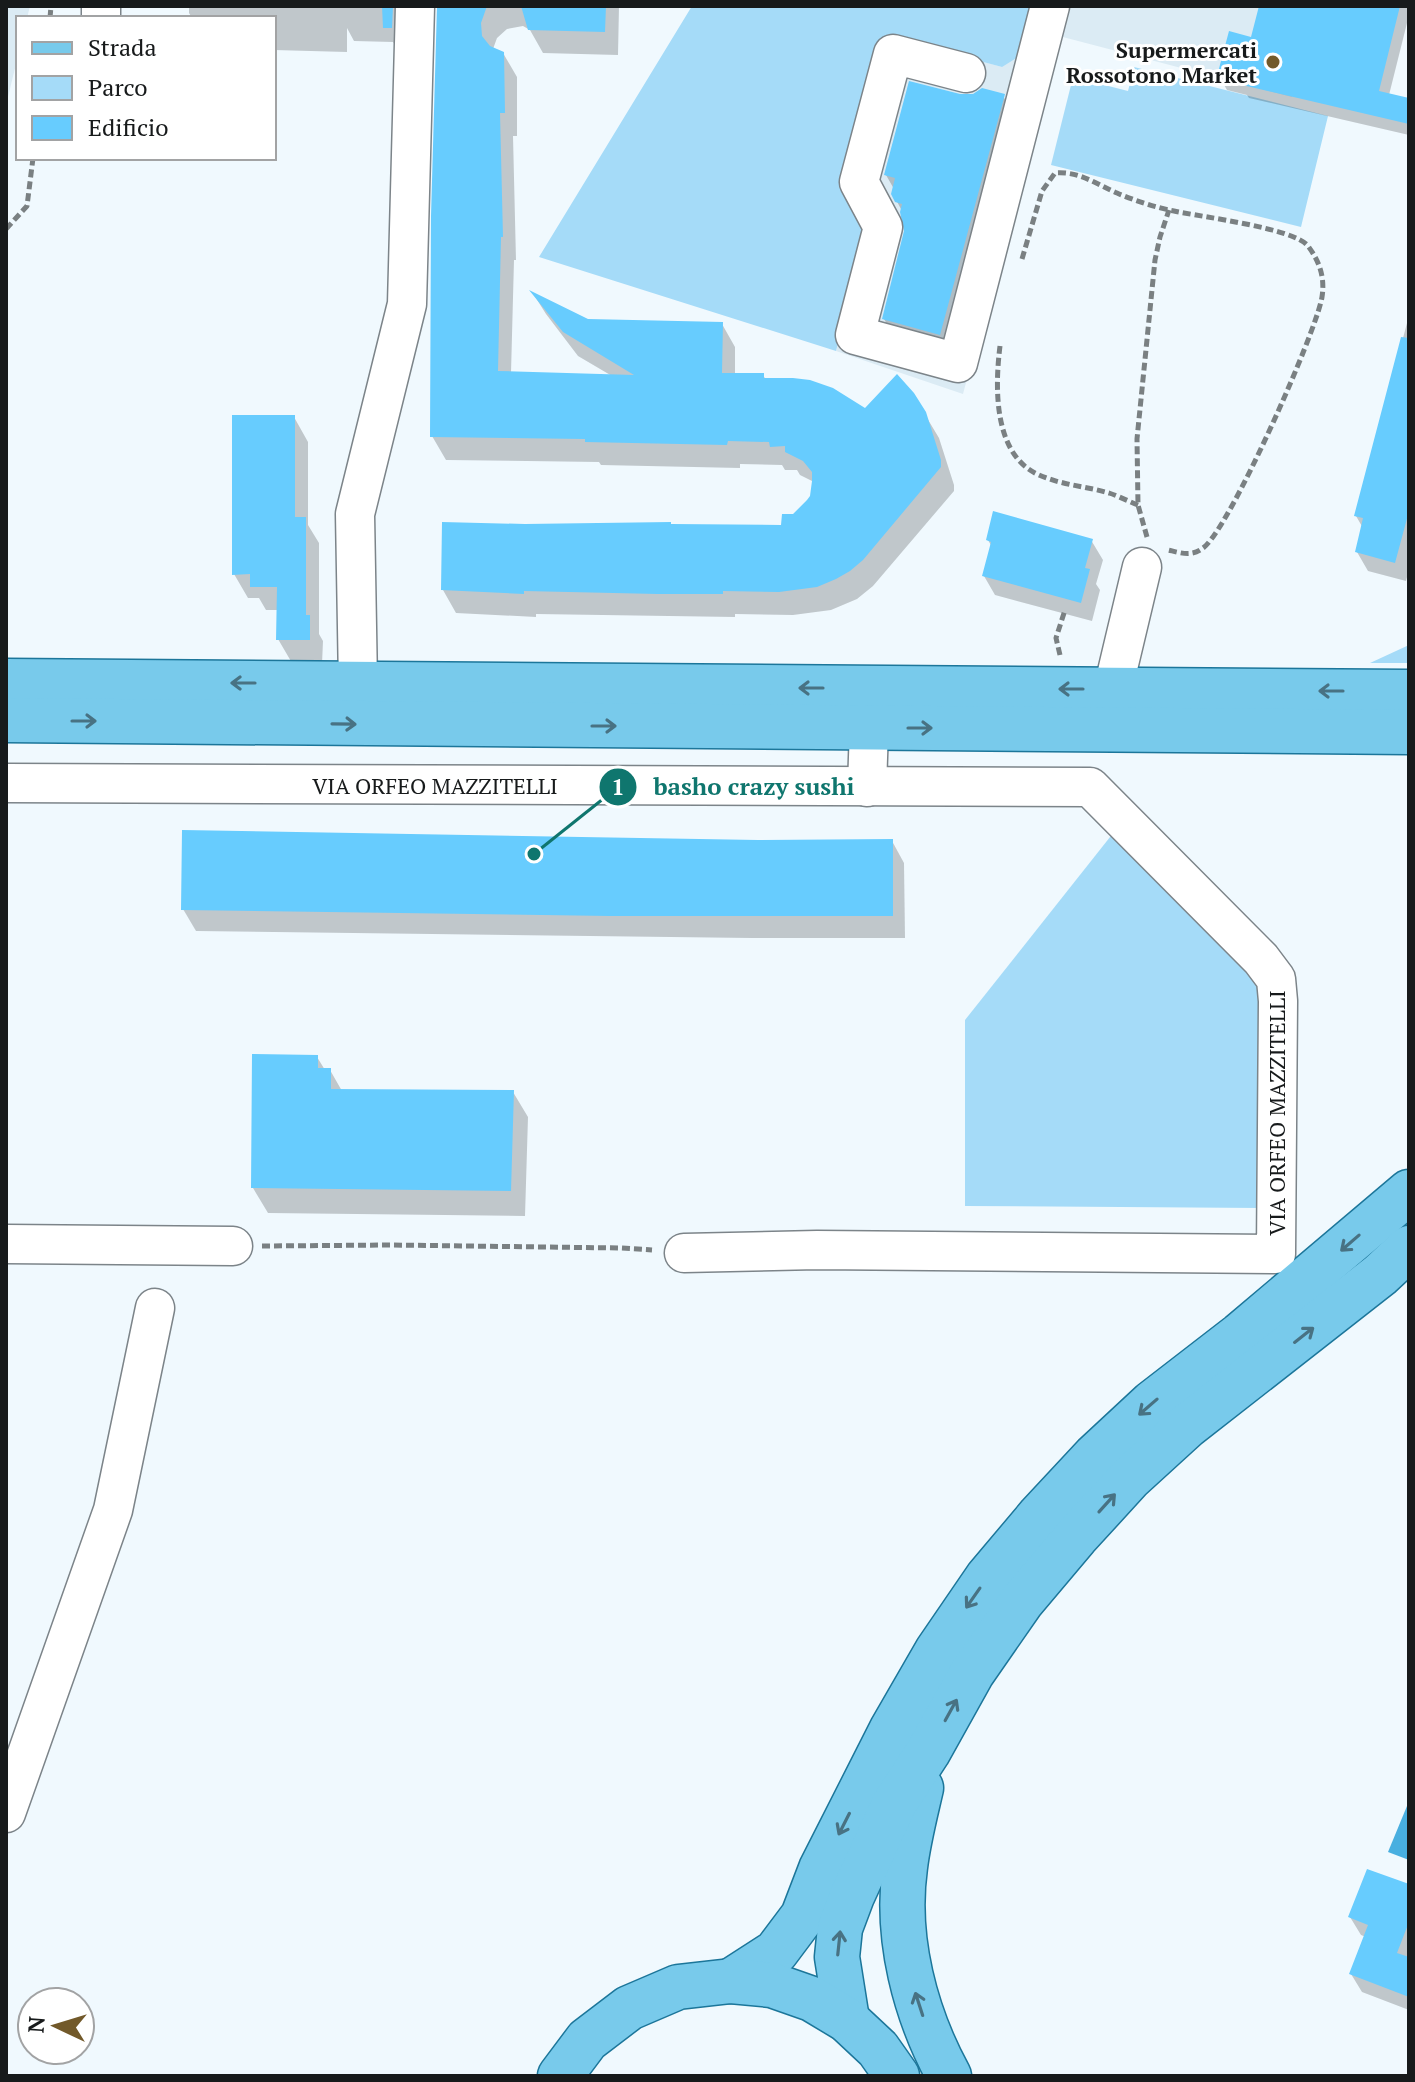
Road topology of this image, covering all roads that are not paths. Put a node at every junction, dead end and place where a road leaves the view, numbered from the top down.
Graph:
1 (415, 6) edge
2 (1050, 6) edge
3 (966, 73) dead end
4 (1145, 555) road end
5 (6, 681) edge
6 (358, 684) junction
7 (1113, 689) junction
8 (1409, 692) edge
9 (418, 704) junction
10 (494, 705) junction
11 (6, 720) edge
12 (869, 728) junction
13 (1409, 732) edge
14 (6, 783) edge
15 (867, 787) junction
16 (1409, 1192) edge
17 (6, 1244) edge
18 (233, 1246) road end
19 (1409, 1248) edge
20 (684, 1253) road end
21 (155, 1308) dead end
22 (928, 1752) junction
23 (6, 1813) edge
24 (731, 1981) junction
25 (847, 2020) junction
26 (560, 2076) edge
27 (897, 2076) edge
28 (949, 2076) edge

1 - 6 street
2 - 3 street
4 - 7 street
6 -> 5 main road
6 - 9 main road
8 -> 7 main road
7 -> 10 main road
9 - 10 main road
11 -> 9 main road
10 -> 12 main road
12 -> 13 main road
12 - 15 street
14 - 15 street, VIA ORFEO MAZZITELLI
15 - 20 street, VIA ORFEO MAZZITELLI
16 -> 24 main road
17 - 18 street
22 -> 19 main road
21 - 23 street
25 -> 22 main road
28 -> 22 main road
24 - 25 main road
24 - 26 main road
25 - 27 main road

